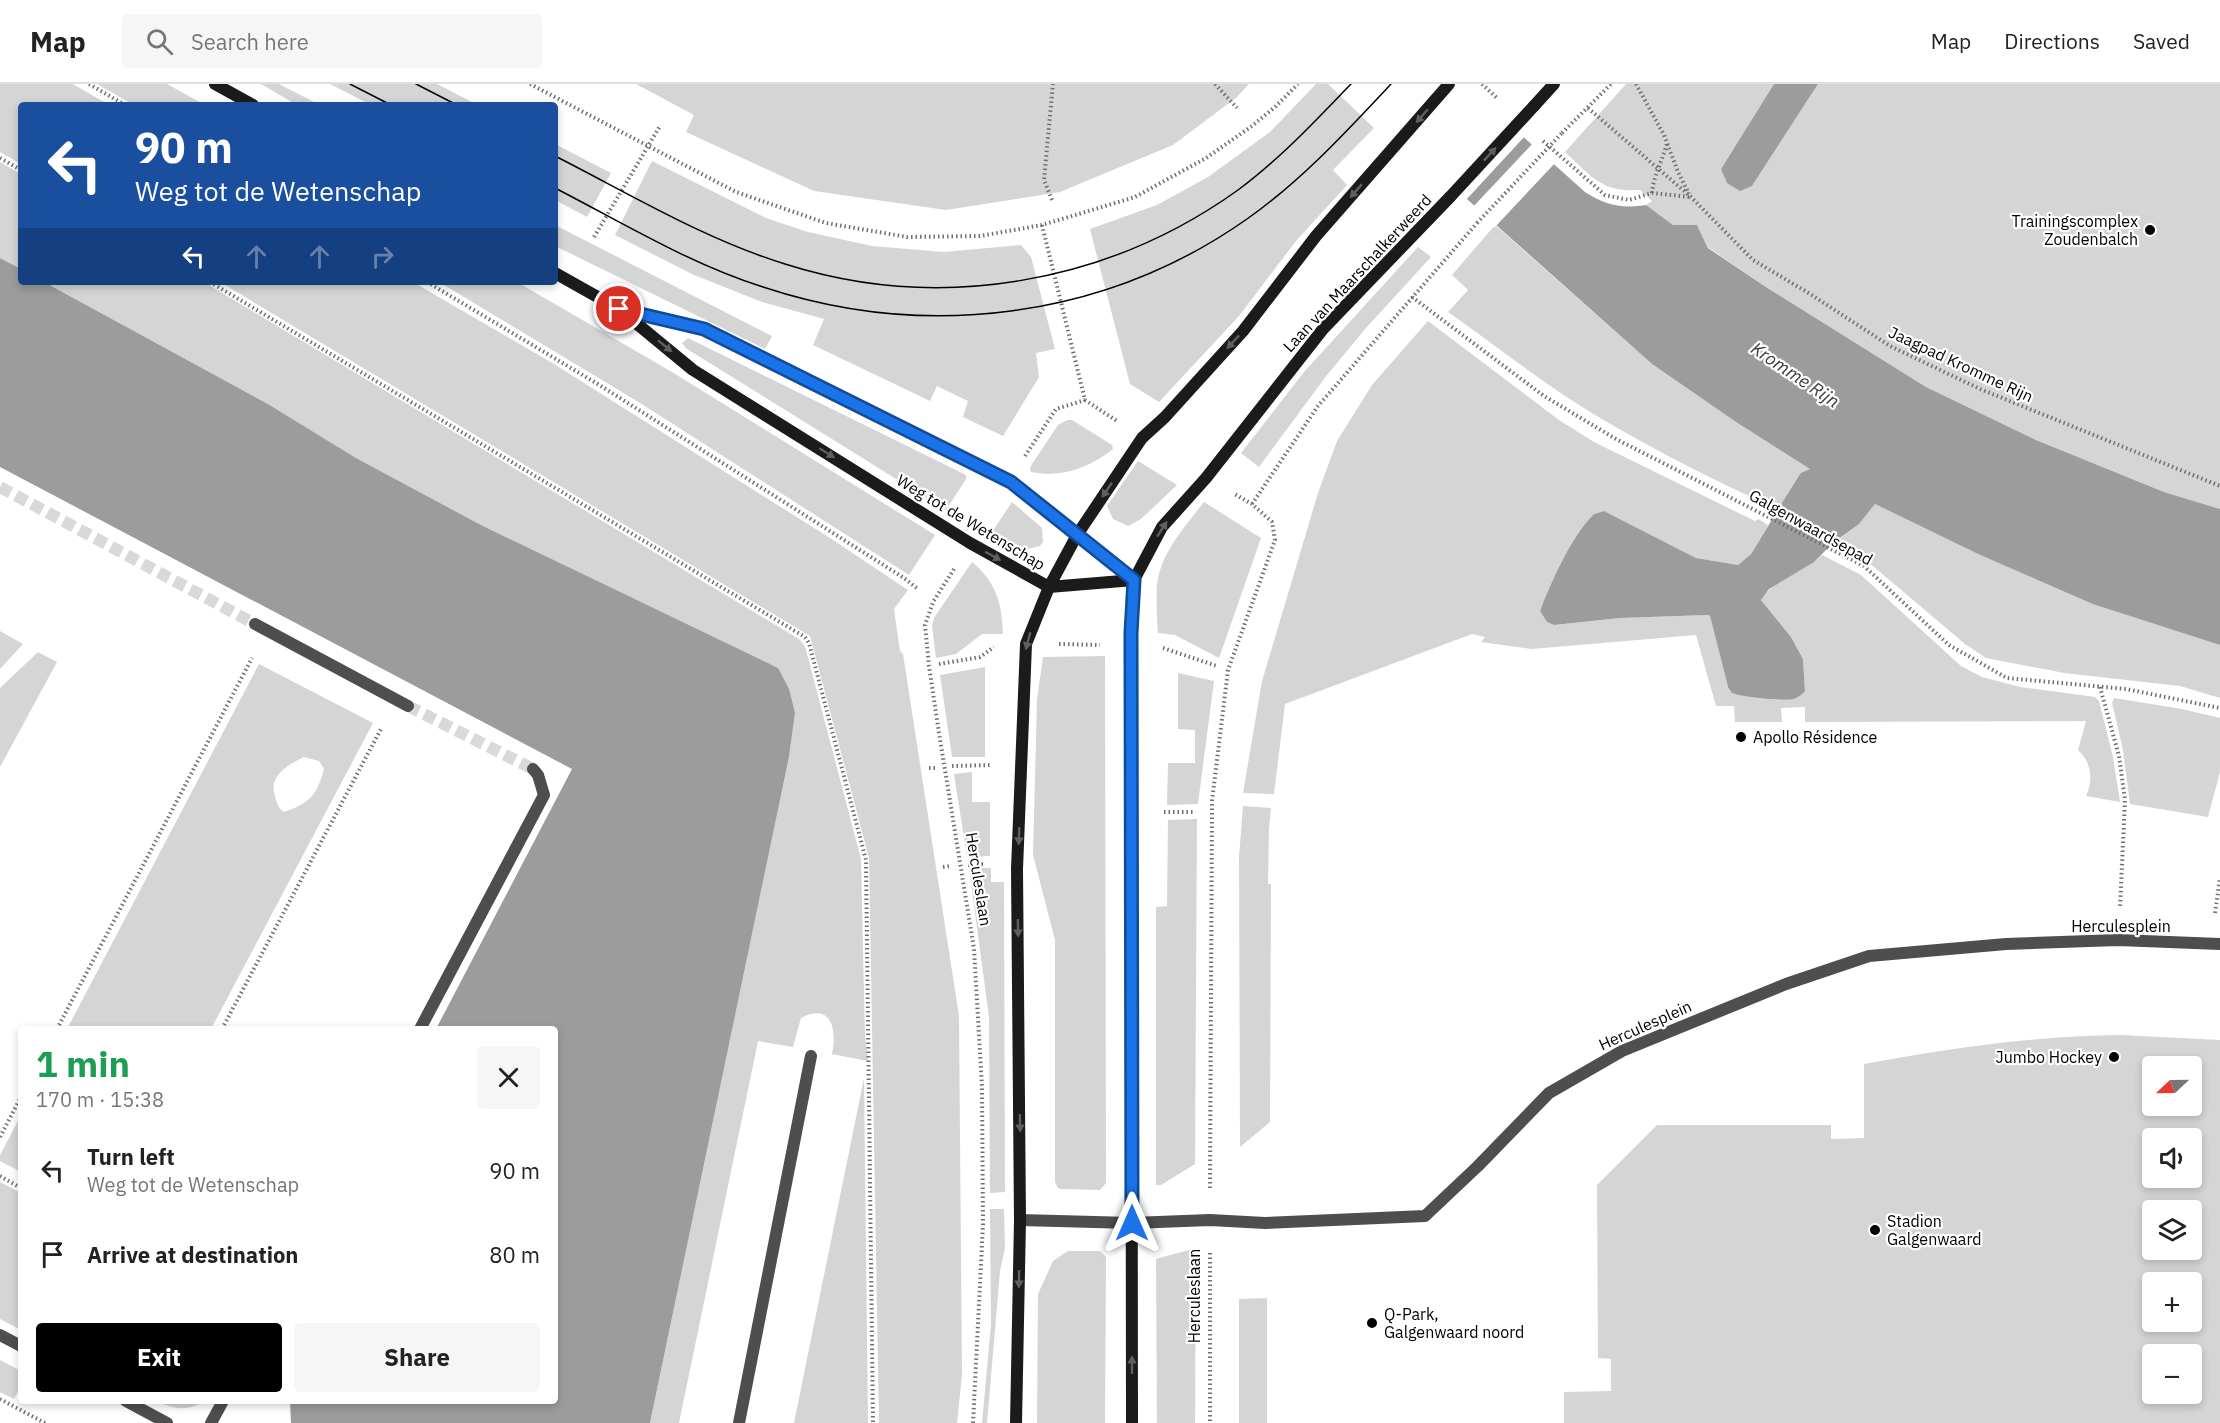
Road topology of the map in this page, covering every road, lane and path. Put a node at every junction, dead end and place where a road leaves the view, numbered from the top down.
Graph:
1 (89, 84) edge
2 (215, 84) edge
3 (530, 84) edge
4 (1053, 84) edge
5 (1215, 84) edge
6 (1298, 84) edge
7 (1449, 84) edge
8 (1481, 84) edge
9 (1554, 84) edge
10 (1611, 84) edge
11 (1636, 84) edge
12 (1498, 100) dead end
13 (120, 102) edge
14 (247, 102) edge
15 (1238, 108) dead end
16 (1588, 108) junction
17 (660, 126) dead end
18 (1541, 139) dead end
19 (1667, 142) junction
20 (648, 147) junction
21 (0, 158) edge
22 (18, 168) edge
23 (1652, 193) junction
24 (1691, 197) junction
25 (1052, 200) dead end
26 (1042, 225) junction
27 (594, 237) dead end
28 (558, 275) edge
29 (215, 285) edge
30 (432, 285) edge
31 (1412, 297) junction
32 (619, 309) junction
33 (1085, 400) junction
34 (1142, 438) junction
35 (1206, 478) junction
36 (1011, 482) junction
37 (2220, 486) edge
38 (1252, 504) junction
39 (1077, 535) junction
40 (970, 543) junction
41 (1134, 580) junction
42 (1049, 587) junction
43 (918, 589) dead end
44 (261, 627) joint
45 (1058, 644) dead end
46 (1102, 645) dead end
47 (996, 646) dead end
48 (1165, 648) dead end
49 (939, 664) dead end
50 (1217, 666) dead end
51 (2100, 687) junction
52 (402, 702) joint
53 (2220, 708) edge
54 (996, 765) dead end
55 (952, 766) dead end
56 (929, 768) dead end
57 (935, 768) dead end
58 (533, 769) tunnel mouth
59 (1164, 812) dead end
60 (1195, 812) dead end
61 (987, 864) dead end
62 (968, 865) dead end
63 (950, 866) dead end
64 (943, 867) dead end
65 (2118, 940) junction
66 (2220, 944) edge
67 (59, 1026) edge
68 (224, 1026) edge
69 (422, 1026) edge
70 (811, 1056) dead end
71 (18, 1103) edge
72 (0, 1137) edge
73 (0, 1176) edge
74 (18, 1186) edge
75 (1020, 1220) junction
76 (1210, 1220) junction
77 (1132, 1223) junction
78 (0, 1335) edge
79 (18, 1344) edge
80 (0, 1399) edge
81 (132, 1404) edge
82 (221, 1404) edge
83 (45, 1423) edge
84 (167, 1423) edge
85 (211, 1423) edge
86 (739, 1423) edge
87 (873, 1423) edge
88 (974, 1423) edge
89 (1016, 1423) edge
90 (1132, 1423) edge
91 (1210, 1423) edge

1 - 13 path
2 - 14 main road
3 - 20 path
4 - 25 path
5 - 15 path
6 - 26 path
7 -> 34 main road
8 - 12 path
35 -> 9 main road, Laan van Maarschalkerweerd, bridge
10 - 16 path
11 - 19 path
16 - 24 path
16 - 31 path, bridge
17 - 20 path
18 - 23 path
19 - 23 path
19 - 24 path
20 - 26 path
20 - 27 path
21 - 22 path
23 - 24 path
24 - 37 path, Jaagpad Kromme Rijn
26 - 33 path
28 - 32 main road, Weg tot de Wetenschap
29 - 87 path
30 - 43 path
31 - 38 path
31 - 51 path, Galgenwaardsepad
32 - 36 main road, Weg tot de Wetenschap
32 -> 40 main road, Weg tot de Wetenschap
33 - 34 path
33 - 36 path
34 -> 39 main road
35 - 38 path, Herculeslaan
41 -> 35 main road, Laan van Maarschalkerweerd
36 - 39 main road, Weg tot de Wetenschap
38 - 76 path, Herculeslaan
39 - 41 main road, Weg tot de Wetenschap
39 - 42 main road
40 -> 42 main road, Weg tot de Wetenschap
40 - 88 path, Herculeslaan
41 - 42 main road, Weg tot de Wetenschap
41 - 77 main road
42 -> 75 main road, Herculeslaan
44 - 52 street
44 - 67 path
45 - 46 path
47 - 49 path
48 - 50 path
51 - 53 path, Galgenwaardsepad
51 - 65 path
52 - 68 path
54 - 55 path
56 - 57 path
58 - 69 street
59 - 60 path
61 - 62 path
63 - 64 path
65 - 66 street, Herculesplein
65 - 76 street, Herculesplein
70 - 86 street
71 - 72 path
73 - 74 path
75 - 77 street, Herculesplein
75 -> 89 main road, Herculeslaan
76 - 77 street, Herculesplein
76 - 91 path, Herculeslaan
90 -> 77 main road
78 - 79 street
80 - 83 path
81 - 84 street
82 - 85 street

